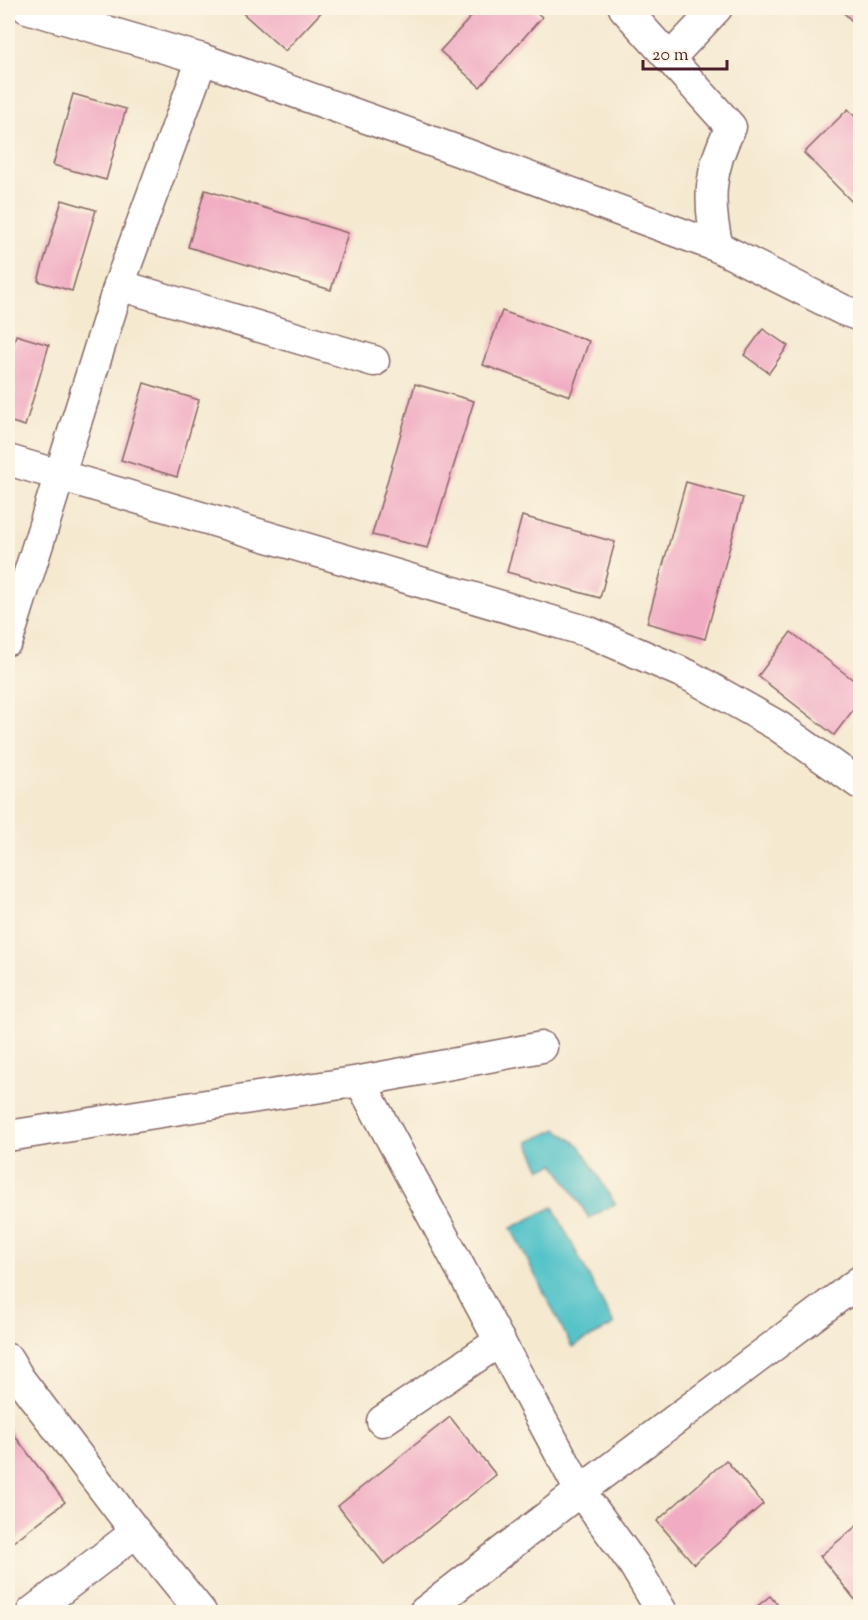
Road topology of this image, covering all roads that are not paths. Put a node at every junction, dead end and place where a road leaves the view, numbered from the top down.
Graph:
1 (27, 8) edge
2 (624, 8) edge
3 (717, 8) edge
4 (670, 58) junction
5 (202, 59) junction
6 (718, 247) junction
7 (119, 285) junction
8 (861, 316) edge
9 (374, 361) dead end
10 (8, 460) edge
11 (59, 476) junction
12 (8, 640) edge
13 (861, 784) edge
14 (542, 1047) dead end
15 (360, 1081) junction
16 (8, 1136) edge
17 (861, 1281) edge
18 (500, 1341) junction
19 (8, 1359) edge
20 (382, 1421) dead end
21 (580, 1491) junction
22 (136, 1532) junction
23 (444, 1607) edge
24 (32, 1612) edge
25 (201, 1612) edge
26 (662, 1612) edge

1 - 5 street
2 - 4 street
3 - 4 street
4 - 6 street
5 - 6 street
5 - 7 street
6 - 8 street
7 - 9 street
7 - 11 street
10 - 11 street
11 - 12 street
11 - 13 street
14 - 15 street
15 - 16 street
15 - 18 street
17 - 21 street
18 - 20 street
18 - 21 street
19 - 22 street
21 - 23 street
21 - 26 street
22 - 24 street
22 - 25 street

